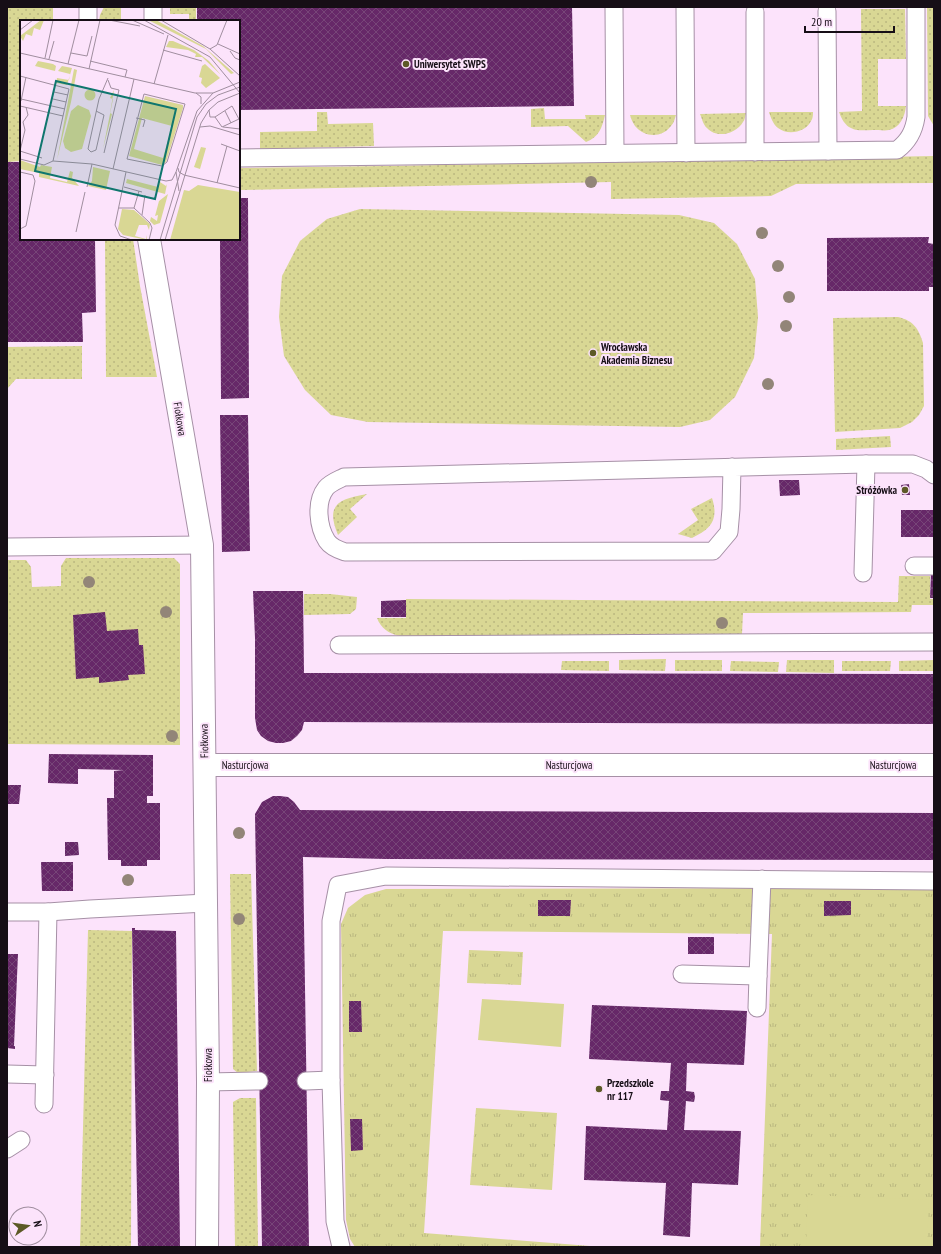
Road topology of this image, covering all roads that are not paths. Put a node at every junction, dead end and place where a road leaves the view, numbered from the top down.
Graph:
1 (88, 7) edge
2 (153, 7) edge
3 (614, 7) edge
4 (685, 7) edge
5 (916, 7) edge
6 (827, 11) dead end
7 (755, 12) dead end
8 (88, 20) edge
9 (153, 20) edge
10 (828, 151) junction
11 (686, 152) junction
12 (755, 152) junction
13 (615, 153) junction
14 (240, 158) edge
15 (149, 240) edge
16 (866, 464) junction
17 (732, 467) junction
18 (934, 475) edge
19 (202, 545) junction
20 (7, 547) edge
21 (914, 566) dead end
22 (934, 566) edge
23 (863, 573) dead end
24 (934, 642) edge
25 (339, 645) dead end
26 (205, 765) junction
27 (934, 765) edge
28 (762, 879) junction
29 (934, 881) edge
30 (206, 903) junction
31 (7, 912) edge
32 (48, 912) junction
33 (682, 974) dead end
34 (758, 976) junction
35 (757, 1008) dead end
36 (7, 1074) edge
37 (45, 1075) junction
38 (331, 1080) junction
39 (259, 1081) dead end
40 (306, 1081) dead end
41 (208, 1082) junction
42 (44, 1104) dead end
43 (207, 1247) edge
44 (341, 1247) edge

1 - 8 lane
2 - 9 lane
3 - 13 lane
4 - 11 lane
5 - 10 lane
6 - 10 lane
7 - 12 lane
10 - 12 lane
11 - 12 lane
11 - 13 lane
13 - 14 lane
15 - 19 street, Fiołkowa
16 - 17 lane
16 - 18 lane
16 - 23 lane
17 - 17 lane
19 - 20 lane
19 - 26 street, Fiołkowa
21 - 22 lane
24 - 25 lane
26 - 27 street, Nasturcjowa
26 - 30 street, Fiołkowa
28 - 29 lane
28 - 34 lane
28 - 38 lane
30 - 32 lane
30 - 41 street, Fiołkowa
31 - 32 lane
32 - 37 lane
33 - 34 lane
34 - 35 lane
36 - 37 lane
37 - 42 lane
38 - 40 lane
38 - 44 lane
39 - 41 lane
41 - 43 street, Fiołkowa

